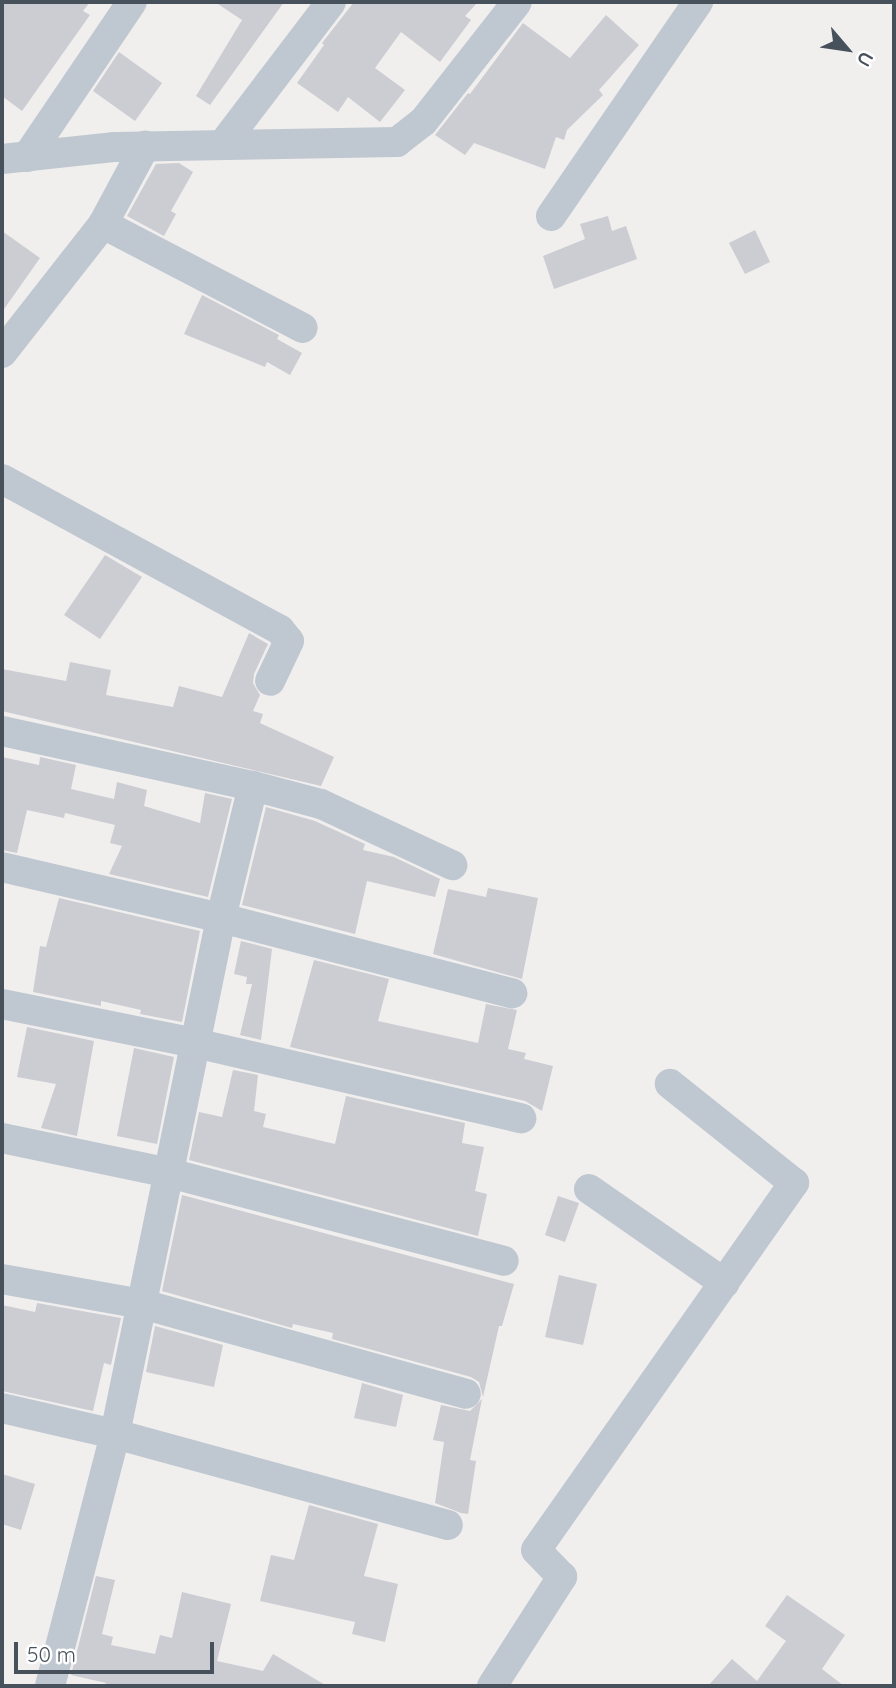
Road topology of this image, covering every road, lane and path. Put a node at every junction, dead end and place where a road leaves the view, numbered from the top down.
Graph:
1 (132, 2) edge
2 (331, 2) edge
3 (517, 2) edge
4 (698, 2) edge
5 (223, 144) junction
6 (145, 146) junction
7 (14, 158) edge
8 (551, 216) dead end
9 (103, 224) junction
10 (303, 328) dead end
11 (2, 353) edge
12 (2, 479) edge
13 (270, 681) dead end
14 (2, 731) edge
15 (253, 786) junction
16 (452, 865) dead end
17 (2, 867) edge
18 (220, 918) junction
19 (512, 993) dead end
20 (2, 1003) edge
21 (195, 1043) junction
22 (670, 1084) dead end
23 (521, 1118) dead end
24 (2, 1138) edge
25 (169, 1173) junction
26 (589, 1189) dead end
27 (504, 1261) dead end
28 (2, 1279) edge
29 (724, 1283) junction
30 (142, 1304) junction
31 (466, 1394) dead end
32 (2, 1408) edge
33 (115, 1434) junction
34 (448, 1525) dead end
35 (50, 1686) edge
36 (492, 1686) edge

1 - 7 street
2 - 5 street
3 - 5 street
4 - 8 street
5 - 6 street
6 - 7 street
6 - 9 street
9 - 10 street
9 - 11 street
12 - 13 street
14 - 15 street
15 - 16 street
15 - 18 street
17 - 18 street
18 - 19 street
18 - 21 street
20 - 21 street
21 - 23 street
21 - 25 street
22 - 29 street
24 - 25 street
25 - 27 street
25 - 30 street
26 - 29 street
28 - 30 street
29 - 36 street
30 - 31 street
30 - 33 street
32 - 33 street
33 - 34 street
33 - 35 street

